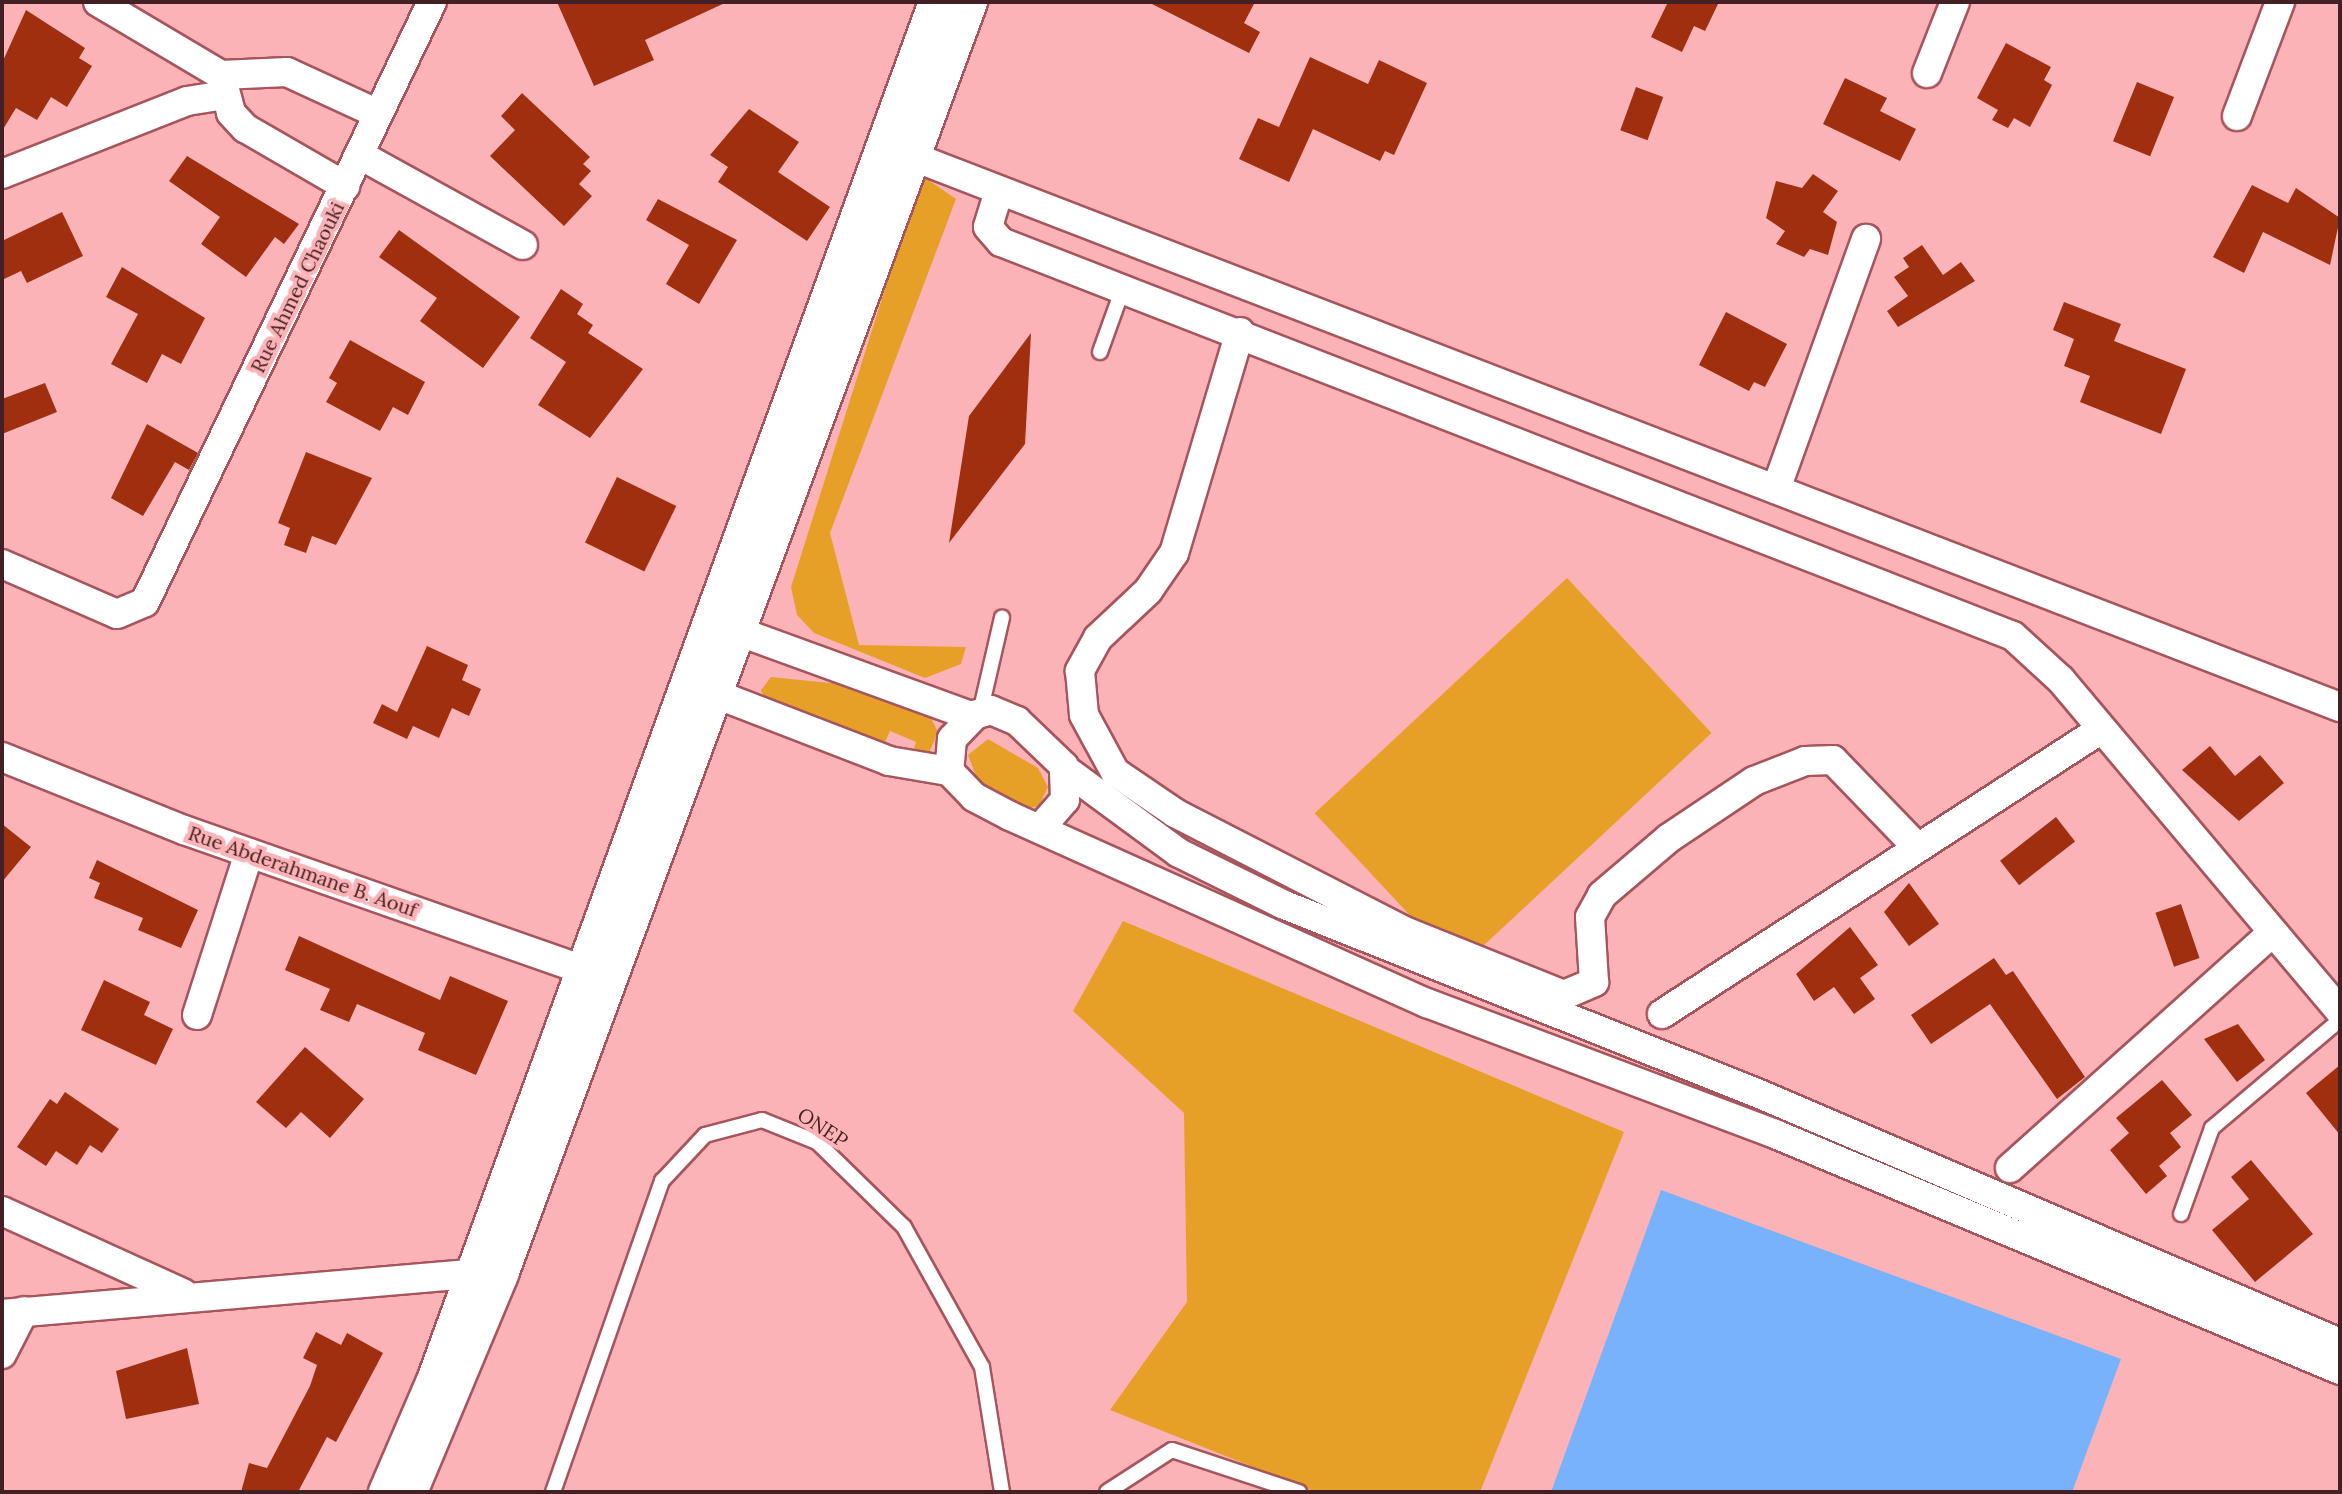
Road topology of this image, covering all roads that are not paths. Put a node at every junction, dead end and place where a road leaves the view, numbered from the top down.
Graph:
1 (98, 2) edge
2 (432, 2) edge
3 (936, 2) edge
4 (970, 2) edge
5 (1955, 2) edge
6 (2280, 2) edge
7 (1927, 73) dead end
8 (223, 85) junction
9 (376, 113) junction
10 (2237, 116) dead end
11 (898, 152) junction
12 (360, 155) junction
13 (2, 174) edge
14 (345, 186) junction
15 (998, 194) junction
16 (1866, 239) dead end
17 (523, 245) dead end
18 (1123, 288) junction
19 (1240, 332) junction
20 (1100, 352) dead end
21 (1776, 489) junction
22 (2, 564) edge
23 (1002, 618) dead end
24 (723, 626) junction
25 (700, 687) junction
26 (2340, 707) edge
27 (976, 715) junction
28 (2100, 730) junction
29 (2, 757) edge
30 (1066, 770) junction
31 (949, 771) junction
32 (1043, 825) junction
33 (1918, 848) junction
34 (249, 853) junction
35 (2272, 933) junction
36 (594, 974) junction
37 (2340, 1011) edge
38 (1662, 1014) dead end
39 (197, 1015) dead end
40 (2340, 1020) edge
41 (2010, 1168) dead end
42 (2, 1211) edge
43 (2181, 1214) dead end
44 (488, 1271) junction
45 (184, 1293) junction
46 (13, 1313) edge
47 (2340, 1343) edge
48 (2, 1354) edge
49 (2340, 1370) edge
50 (428, 1454) junction
51 (386, 1492) edge
52 (410, 1492) edge
53 (428, 1492) edge
54 (553, 1492) edge
55 (1002, 1492) edge
56 (1107, 1492) edge
57 (1299, 1492) edge

1 - 8 street
2 - 9 street, Rue Ahmed Chaouki
3 - 11 street
4 - 11 street
5 - 7 street
6 - 10 street
8 - 9 street
8 - 13 street
8 - 14 street
9 - 12 street, Rue Ahmed Chaouki
11 - 15 street
11 - 24 street
12 - 14 street, Rue Ahmed Chaouki
12 - 17 street
14 - 22 street, Rue Ahmed Chaouki
15 - 18 street
15 - 21 street
16 - 21 street
18 - 19 street
18 - 20 lane
19 - 28 street
19 - 33 street
21 - 26 street
23 - 27 lane
24 - 25 street
24 - 27 street
25 - 31 street
25 - 36 street
27 - 30 street
27 - 31 street
28 - 33 street
28 - 35 street
29 - 34 street, Rue Abderahmane B. Aouf
30 - 32 street
30 - 47 street
31 - 32 street
32 - 49 street
33 - 38 street
34 - 36 street, Rue Abderahmane B. Aouf
34 - 39 street
35 - 37 street
35 - 41 street
36 - 44 street
40 - 43 lane
42 - 45 street
44 - 45 street
44 - 50 street
44 - 51 street
45 - 46 street
46 - 48 street
50 - 52 street
50 - 53 street
54 - 55 lane, ONEP
56 - 57 lane

